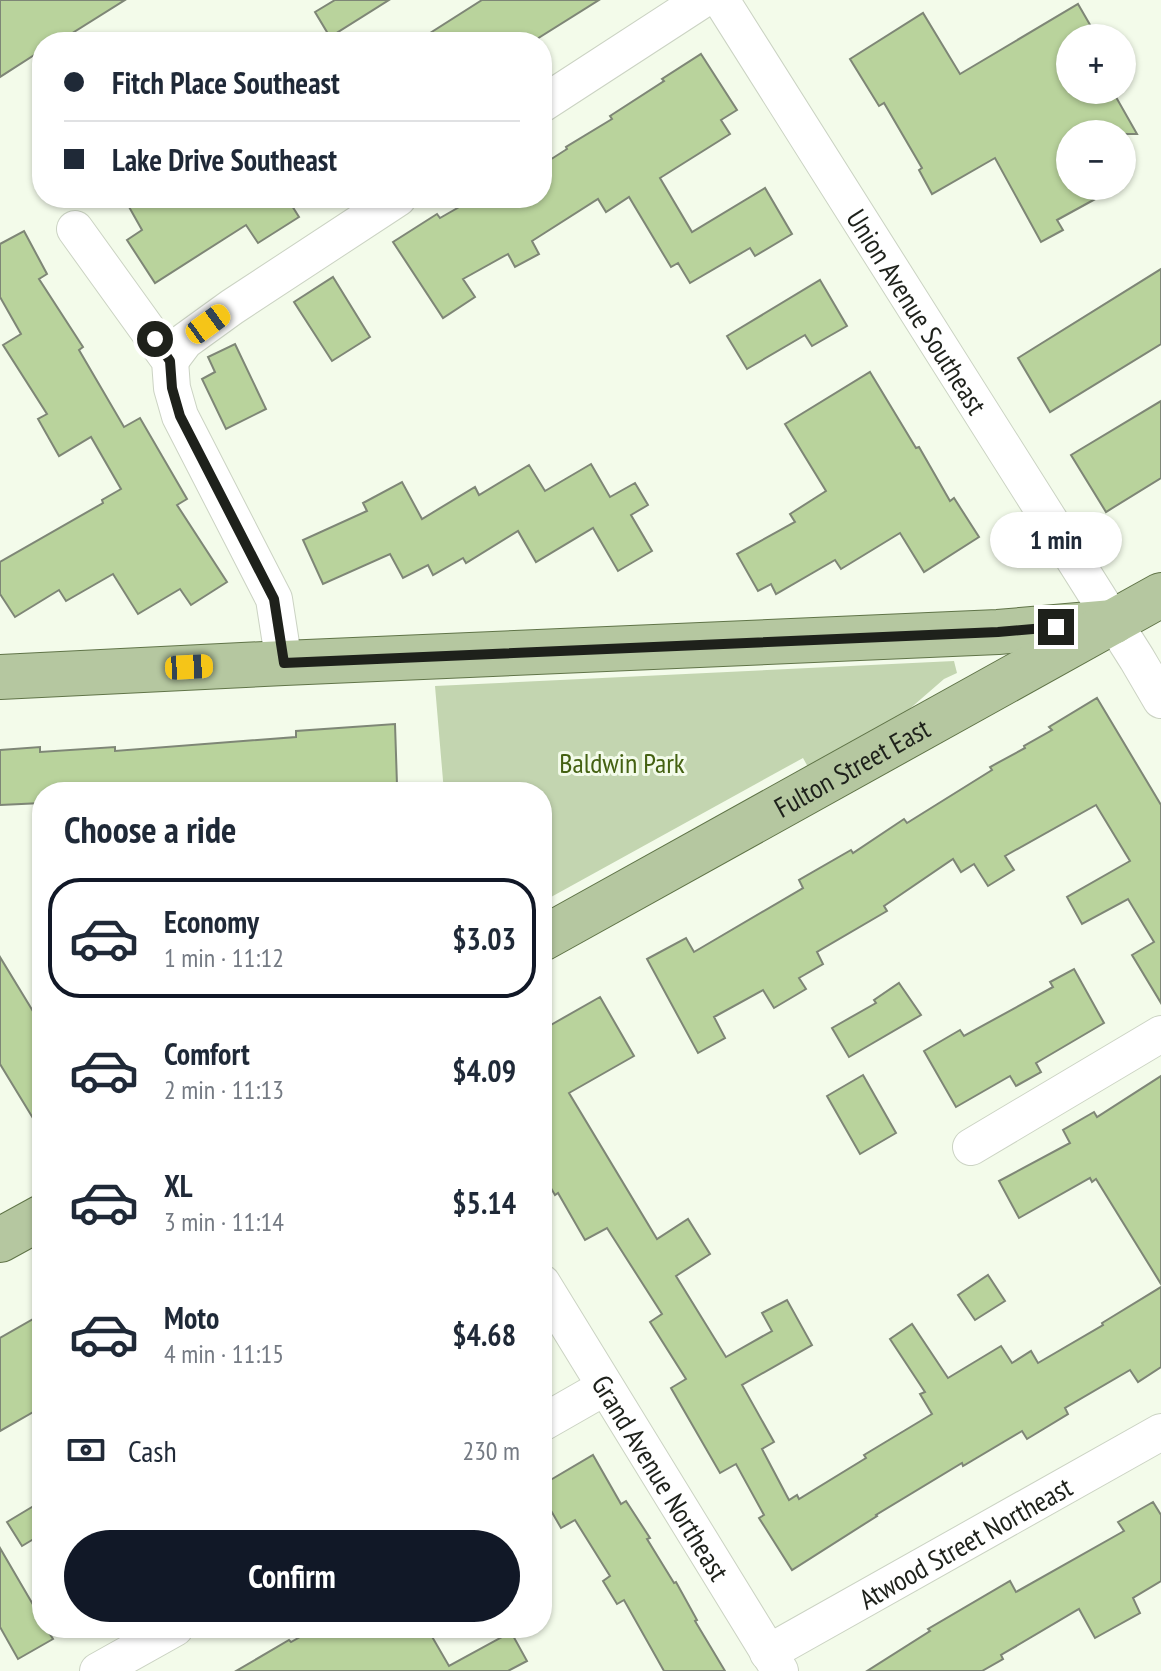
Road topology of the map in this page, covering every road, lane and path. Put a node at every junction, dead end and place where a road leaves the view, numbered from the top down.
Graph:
1 (702, 0) edge
2 (721, 0) edge
3 (552, 98) edge
4 (383, 208) edge
5 (75, 229) dead end
6 (170, 361) junction
7 (1161, 595) edge
8 (1113, 622) junction
9 (284, 663) junction
10 (0, 677) edge
11 (1161, 700) edge
12 (552, 933) edge
13 (1161, 1034) edge
14 (971, 1147) dead end
15 (552, 1300) edge
16 (605, 1387) junction
17 (552, 1417) edge
18 (1161, 1432) edge
19 (157, 1638) edge
20 (774, 1662) edge
21 (98, 1671) edge

1 - 3 street
2 - 8 street, Union Avenue Southeast
4 - 6 street
5 - 6 street
6 - 9 street
7 - 8 main road, Fulton Street East
8 - 9 main road
8 - 11 street, Union Avenue Southeast
8 - 12 main road, Fulton Street East
9 - 10 main road
13 - 14 street
15 - 16 street, Grand Avenue Northeast
16 - 17 street
16 - 20 street, Grand Avenue Northeast
18 - 20 street, Atwood Street Northeast
19 - 21 street

